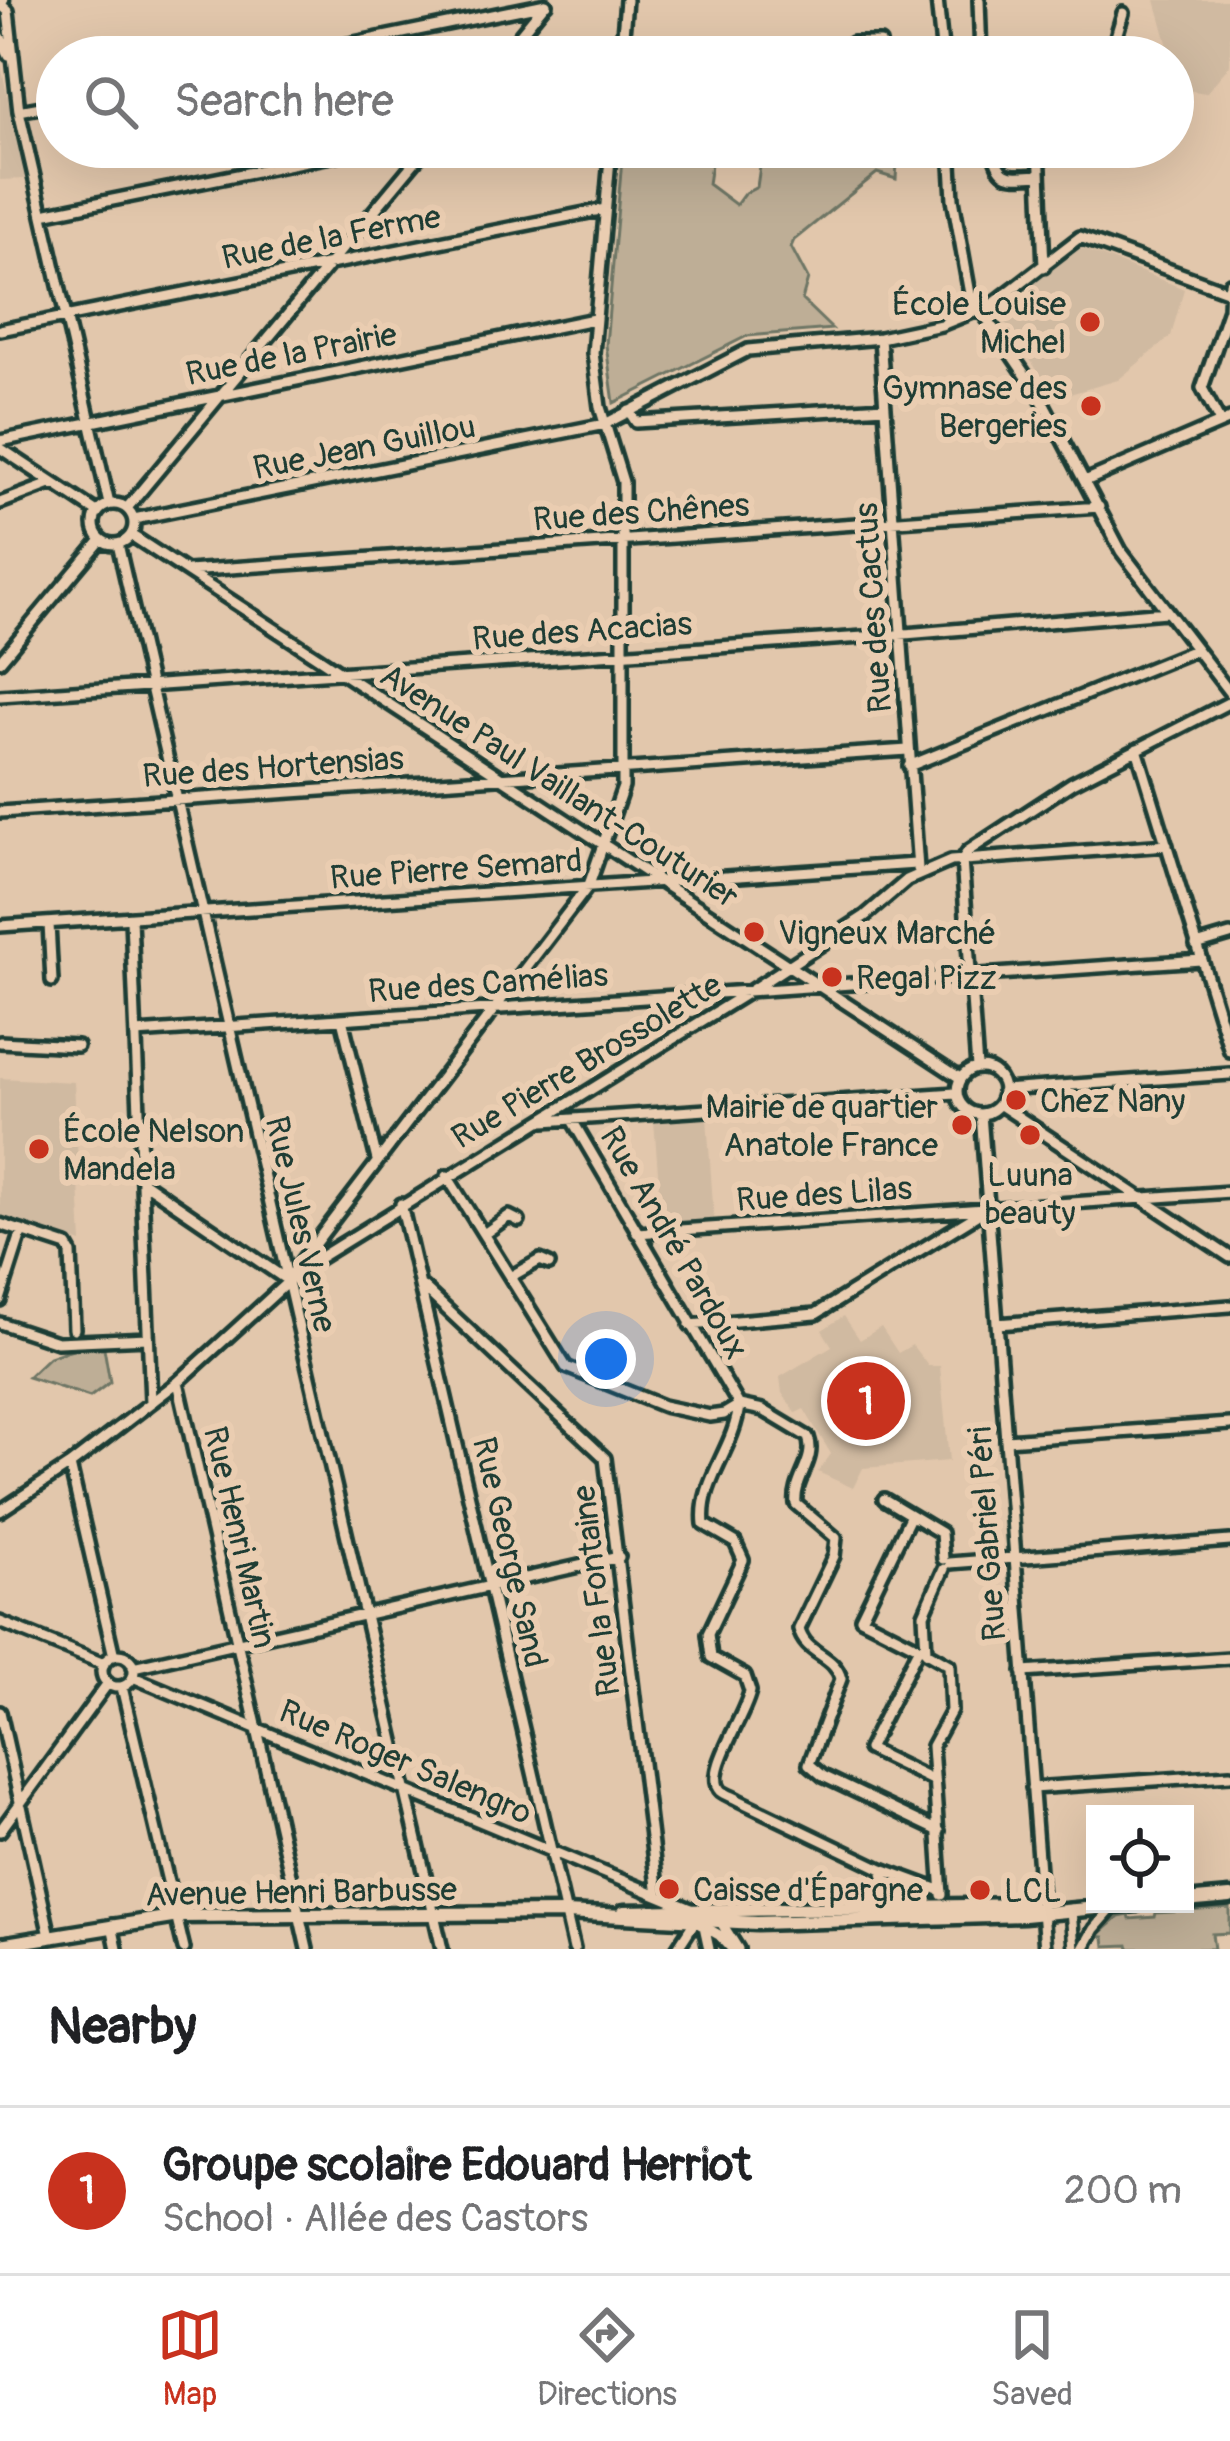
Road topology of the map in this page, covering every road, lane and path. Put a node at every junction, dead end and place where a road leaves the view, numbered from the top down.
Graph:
1 (19, 0) edge
2 (626, 0) edge
3 (938, 0) edge
4 (979, 0) edge
5 (547, 2) edge
6 (3, 4) edge
7 (1123, 13) dead end
8 (0, 36) edge
9 (385, 36) edge
10 (519, 36) edge
11 (623, 36) edge
12 (941, 36) edge
13 (980, 36) edge
14 (1116, 36) edge
15 (11, 59) junction
16 (36, 108) edge
17 (19, 111) junction
18 (272, 168) edge
19 (410, 168) edge
20 (609, 168) edge
21 (952, 168) edge
22 (997, 168) edge
23 (1040, 168) edge
24 (1040, 175) junction
25 (605, 209) junction
26 (43, 214) junction
27 (330, 264) junction
28 (1044, 267) junction
29 (1228, 287) edge
30 (981, 307) junction
31 (67, 317) junction
32 (594, 320) junction
33 (0, 331) edge
34 (880, 338) junction
35 (221, 394) junction
36 (885, 407) junction
37 (629, 412) junction
38 (91, 420) junction
39 (1225, 420) edge
40 (605, 424) junction
41 (0, 445) edge
42 (1085, 481) junction
43 (53, 483) junction
44 (0, 503) edge
45 (109, 504) junction
46 (1099, 507) junction
47 (127, 508) junction
48 (97, 512) junction
49 (134, 520) junction
50 (893, 521) junction
51 (131, 535) junction
52 (101, 540) junction
53 (624, 540) junction
54 (118, 544) junction
55 (188, 571) junction
56 (1166, 612) junction
57 (900, 635) junction
58 (1195, 650) junction
59 (624, 655) junction
60 (0, 661) edge
61 (341, 673) junction
62 (151, 686) junction
63 (0, 696) edge
64 (1230, 697) edge
65 (1137, 749) junction
66 (908, 750) junction
67 (909, 766) junction
68 (624, 769) junction
69 (502, 777) junction
70 (177, 799) junction
71 (0, 812) edge
72 (1167, 844) junction
73 (604, 846) junction
74 (962, 860) junction
75 (918, 869) junction
76 (659, 881) junction
77 (590, 885) junction
78 (203, 912) junction
79 (131, 919) junction
80 (49, 924) junction
81 (0, 926) edge
82 (1230, 935) edge
83 (1196, 944) junction
84 (1201, 960) junction
85 (787, 965) junction
86 (970, 976) junction
87 (52, 981) dead end
88 (823, 989) junction
89 (750, 992) junction
90 (697, 994) junction
91 (726, 1006) junction
92 (492, 1008) junction
93 (342, 1019) junction
94 (229, 1027) junction
95 (136, 1034) junction
96 (0, 1042) edge
97 (77, 1046) dead end
98 (1230, 1052) edge
99 (977, 1068) junction
100 (1230, 1075) edge
101 (960, 1078) junction
102 (1003, 1090) junction
103 (956, 1093) junction
104 (999, 1104) junction
105 (564, 1106) junction
106 (981, 1114) junction
107 (572, 1120) junction
108 (538, 1122) junction
109 (377, 1160) junction
110 (447, 1176) junction
111 (143, 1182) junction
112 (1230, 1192) edge
113 (1140, 1197) junction
114 (401, 1204) junction
115 (988, 1208) junction
116 (965, 1210) junction
117 (519, 1221) dead end
118 (0, 1224) edge
119 (965, 1224) junction
120 (22, 1232) junction
121 (637, 1233) junction
122 (484, 1234) junction
123 (320, 1237) junction
124 (331, 1250) junction
125 (1230, 1256) edge
126 (549, 1264) dead end
127 (511, 1277) junction
128 (287, 1280) junction
129 (423, 1287) junction
130 (0, 1300) edge
131 (1230, 1306) edge
132 (0, 1323) edge
133 (690, 1324) junction
134 (997, 1324) junction
135 (74, 1329) dead end
136 (148, 1338) junction
137 (178, 1382) junction
138 (151, 1402) junction
139 (739, 1405) junction
140 (1230, 1424) edge
141 (1006, 1440) junction
142 (70, 1465) junction
143 (884, 1498) dead end
144 (0, 1511) edge
145 (910, 1517) junction
146 (1230, 1541) edge
147 (1014, 1556) junction
148 (619, 1557) junction
149 (946, 1564) junction
150 (491, 1586) junction
151 (365, 1614) junction
152 (0, 1622) edge
153 (238, 1644) junction
154 (922, 1650) junction
155 (114, 1656) junction
156 (1230, 1658) edge
157 (104, 1664) junction
158 (133, 1672) junction
159 (1023, 1672) junction
160 (108, 1683) junction
161 (122, 1687) junction
162 (0, 1712) edge
163 (257, 1728) junction
164 (1230, 1774) edge
165 (934, 1781) junction
166 (1032, 1787) junction
167 (404, 1790) junction
168 (20, 1803) junction
169 (0, 1831) edge
170 (939, 1831) junction
171 (553, 1852) junction
172 (882, 1869) junction
173 (943, 1891) junction
174 (658, 1894) junction
175 (1230, 1898) edge
176 (1194, 1900) edge
177 (942, 1906) junction
178 (879, 1907) junction
179 (1086, 1908) edge
180 (650, 1909) junction
181 (671, 1909) junction
182 (1071, 1909) junction
183 (709, 1910) junction
184 (772, 1910) junction
185 (1041, 1910) junction
186 (566, 1913) junction
187 (1108, 1913) edge
188 (605, 1914) junction
189 (299, 1915) junction
190 (434, 1915) junction
191 (178, 1916) junction
192 (696, 1919) junction
193 (758, 1923) junction
194 (112, 1925) junction
195 (722, 1929) junction
196 (50, 1936) junction
197 (0, 1945) edge
198 (736, 1948) edge
199 (117, 1949) edge
200 (184, 1949) edge
201 (307, 1949) edge
202 (442, 1949) edge
203 (574, 1949) edge
204 (677, 1949) edge
205 (709, 1949) edge
206 (1045, 1949) edge
207 (1079, 1949) edge

1 - 6 street
2 - 11 street
3 - 12 street
4 - 13 street
5 - 9 street
5 - 10 street
6 - 15 street
7 - 14 street
8 - 15 street
15 - 17 street
16 - 17 street
17 - 26 street
18 - 26 street
19 - 27 street
20 - 25 street
21 - 30 street
22 - 24 street
23 - 24 street
24 - 28 street
25 - 27 street, Rue de la Ferme
25 - 32 street
26 - 31 street
27 - 31 street, Rue de la Ferme
27 - 35 street
28 - 29 street, Rue Jean Guillou
28 - 30 street, Rue Jean Guillou
29 - 39 street
30 - 34 street, Rue Jean Guillou
30 - 42 street
31 - 33 street, Rue de la Ferme
31 - 38 street
32 - 35 street, Rue de la Prairie
32 - 40 street
34 - 36 street, Rue des Cactus
34 - 37 street, Rue Jean Guillou
35 - 38 street, Rue de la Prairie
35 - 47 street
36 - 37 street
36 - 50 street, Rue des Cactus
37 - 40 street, Rue Jean Guillou
38 - 41 street, Rue de la Prairie
38 - 45 street
39 - 42 street
40 - 49 street, Rue Jean Guillou
40 - 53 street
41 - 43 street
42 - 46 street
43 - 44 street
43 - 48 street
45 - 47 street
45 - 48 street
46 - 50 street, Rue des Chênes
46 - 56 street
47 - 49 street
48 - 52 street
49 - 51 street
50 - 53 street, Rue des Chênes
50 - 57 street, Rue des Cactus
51 - 54 street
51 - 55 street, Avenue Paul Vaillant-Couturier
52 - 54 street
52 - 60 street
53 - 55 street, Rue des Chênes
53 - 59 street
54 - 62 street, Rue Jules Verne
55 - 61 street, Avenue Paul Vaillant-Couturier
56 - 57 street, Rue des Acacias
56 - 58 street
57 - 59 street, Rue des Acacias
57 - 66 street, Rue des Cactus
58 - 64 street
58 - 67 street
59 - 61 street, Rue des Acacias
59 - 68 street
61 - 62 street, Rue des Acacias
61 - 69 street, Avenue Paul Vaillant-Couturier
62 - 63 street, Rue des Acacias
62 - 70 street, Rue Jules Verne
64 - 65 street, Rue Pierre Brossolette
65 - 72 street
65 - 74 street, Rue Pierre Brossolette
66 - 67 street, Rue des Cactus
66 - 68 street, Rue des Hortensias
67 - 75 street, Rue des Cactus
68 - 69 street, Rue des Hortensias
68 - 73 street
69 - 70 street, Rue des Hortensias
69 - 73 street, Avenue Paul Vaillant-Couturier
70 - 71 street, Rue des Hortensias
70 - 78 street, Rue Jules Verne
72 - 74 street
72 - 83 street
73 - 76 street, Avenue Paul Vaillant-Couturier
73 - 77 street
74 - 75 street, Rue Pierre Brossolette
74 - 86 street
75 - 76 street, Rue Pierre Semard
75 - 85 street, Rue Pierre Brossolette
76 - 77 street, Rue Pierre Semard
76 - 85 street, Avenue Paul Vaillant-Couturier
77 - 78 street, Rue Pierre Semard
77 - 92 street
78 - 79 street, Rue Pierre Semard
78 - 94 street, Rue Jules Verne
79 - 80 street, Rue Pierre Semard
79 - 95 street
80 - 81 street, Rue Pierre Semard
80 - 87 street
82 - 83 street
83 - 84 street
84 - 86 street, Rue des Camélias
84 - 98 street
85 - 88 street, Avenue Paul Vaillant-Couturier
85 - 89 street, Rue Pierre Brossolette
86 - 88 street, Rue des Camélias
86 - 99 street
88 - 89 street, Rue des Camélias
88 - 101 street, Avenue Paul Vaillant-Couturier
89 - 90 street, Rue des Camélias
89 - 91 street, Rue Pierre Brossolette
90 - 91 street
90 - 92 street, Rue des Camélias
91 - 105 street, Rue Pierre Brossolette
92 - 93 street, Rue des Camélias
92 - 109 street
93 - 94 street, Rue des Camélias
93 - 109 street
94 - 95 street, Rue des Camélias
94 - 128 street, Rue Jules Verne
95 - 111 street
96 - 97 street
99 - 101 street
99 - 102 street
100 - 102 street
101 - 103 street
102 - 104 street
103 - 106 street
103 - 107 street
104 - 106 street
104 - 113 street
105 - 107 street, Rue André Pardoux
105 - 108 street, Rue Pierre Brossolette
106 - 115 street, Rue Gabriel Péri
107 - 108 street
107 - 121 street, Rue André Pardoux
108 - 110 street, Rue Pierre Brossolette
109 - 123 street
110 - 114 street, Rue Pierre Brossolette
110 - 122 street
111 - 128 street
111 - 136 street
112 - 113 street, Rue des Lilas
113 - 115 street, Rue des Lilas
113 - 125 street
114 - 124 street, Rue Pierre Brossolette
114 - 129 street, Rue George Sand
115 - 116 street, Rue des Lilas
115 - 119 street
115 - 134 street, Rue Gabriel Péri
116 - 119 street
116 - 121 street, Rue des Lilas
117 - 122 street
118 - 120 street
119 - 133 street
120 - 130 street
120 - 135 street
121 - 133 street, Rue André Pardoux
122 - 127 street
123 - 124 street
123 - 128 street
124 - 128 street, Rue Pierre Brossolette
126 - 127 street
127 - 139 street
128 - 137 street, Rue Pierre Brossolette
128 - 151 street, Rue Jules Verne
129 - 148 street, Rue la Fontaine
129 - 150 street, Rue George Sand
131 - 134 street
132 - 136 street
133 - 139 street, Rue André Pardoux
134 - 141 street, Rue Gabriel Péri
136 - 138 street
137 - 138 street, Rue Pierre Brossolette
137 - 153 street, Rue Henri Martin
138 - 142 street, Rue Pierre Brossolette
139 - 170 street
139 - 172 street
140 - 141 street
141 - 147 street, Rue Gabriel Péri
142 - 144 street, Rue Pierre Brossolette
142 - 155 street
143 - 145 street
145 - 149 street
145 - 154 street
146 - 147 street
147 - 149 street
147 - 159 street, Rue Gabriel Péri
148 - 150 street
148 - 174 street, Rue la Fontaine
149 - 154 street
150 - 151 street
150 - 171 street, Rue George Sand
151 - 153 street
151 - 167 street, Rue Jules Verne
152 - 157 street
153 - 158 street
153 - 163 street, Rue Henri Martin
154 - 165 street
154 - 165 street
155 - 157 street
155 - 158 street
156 - 159 street
157 - 160 street
158 - 161 street
158 - 163 street, Rue Roger Salengro
159 - 166 street, Rue Gabriel Péri
160 - 161 street
160 - 168 street
161 - 191 street
162 - 168 street
163 - 167 street, Rue Roger Salengro
163 - 189 street, Rue Henri Martin
164 - 166 street
165 - 170 street
166 - 185 street, Rue Gabriel Péri
167 - 171 street, Rue Roger Salengro
167 - 190 street, Rue Jules Verne
168 - 169 street
168 - 196 street
170 - 173 street
171 - 174 street, Rue Roger Salengro
171 - 186 street, Rue George Sand
172 - 173 street
172 - 178 street
173 - 177 street
174 - 180 street
174 - 181 street, Rue Roger Salengro
174 - 192 street, Rue Roger Salengro
175 - 176 main road
177 - 178 main road, Avenue Henri Barbusse
177 - 185 main road, Avenue Henri Barbusse
178 - 184 main road, Avenue Henri Barbusse
179 - 182 main road, Avenue Henri Barbusse
180 - 181 main road, Avenue Henri Barbusse
180 - 188 main road, Avenue Henri Barbusse
181 - 192 main road, Avenue Henri Barbusse
182 - 185 main road, Avenue Henri Barbusse
182 - 207 street
183 - 184 main road, Avenue Henri Barbusse
183 - 192 main road, Avenue Henri Barbusse
183 - 195 street
184 - 195 street
185 - 193 main road, Avenue Henri Barbusse
185 - 206 street, Rue Gabriel Péri
186 - 188 main road, Avenue Henri Barbusse
186 - 190 main road, Avenue Henri Barbusse
186 - 203 street, Rue George Sand
187 - 207 street
188 - 192 main road, Avenue Henri Barbusse
189 - 190 main road, Avenue Henri Barbusse
189 - 191 main road, Avenue Henri Barbusse
189 - 201 street, Rue Henri Martin
190 - 202 street, Rue Jules Verne
191 - 194 main road, Avenue Henri Barbusse
191 - 200 street
192 - 195 main road, Avenue Henri Barbusse
192 - 204 street
192 - 205 street
193 - 195 main road, Avenue Henri Barbusse
193 - 198 street
194 - 196 main road, Avenue Henri Barbusse
194 - 199 street
195 - 198 street
196 - 197 main road, Avenue Henri Barbusse

